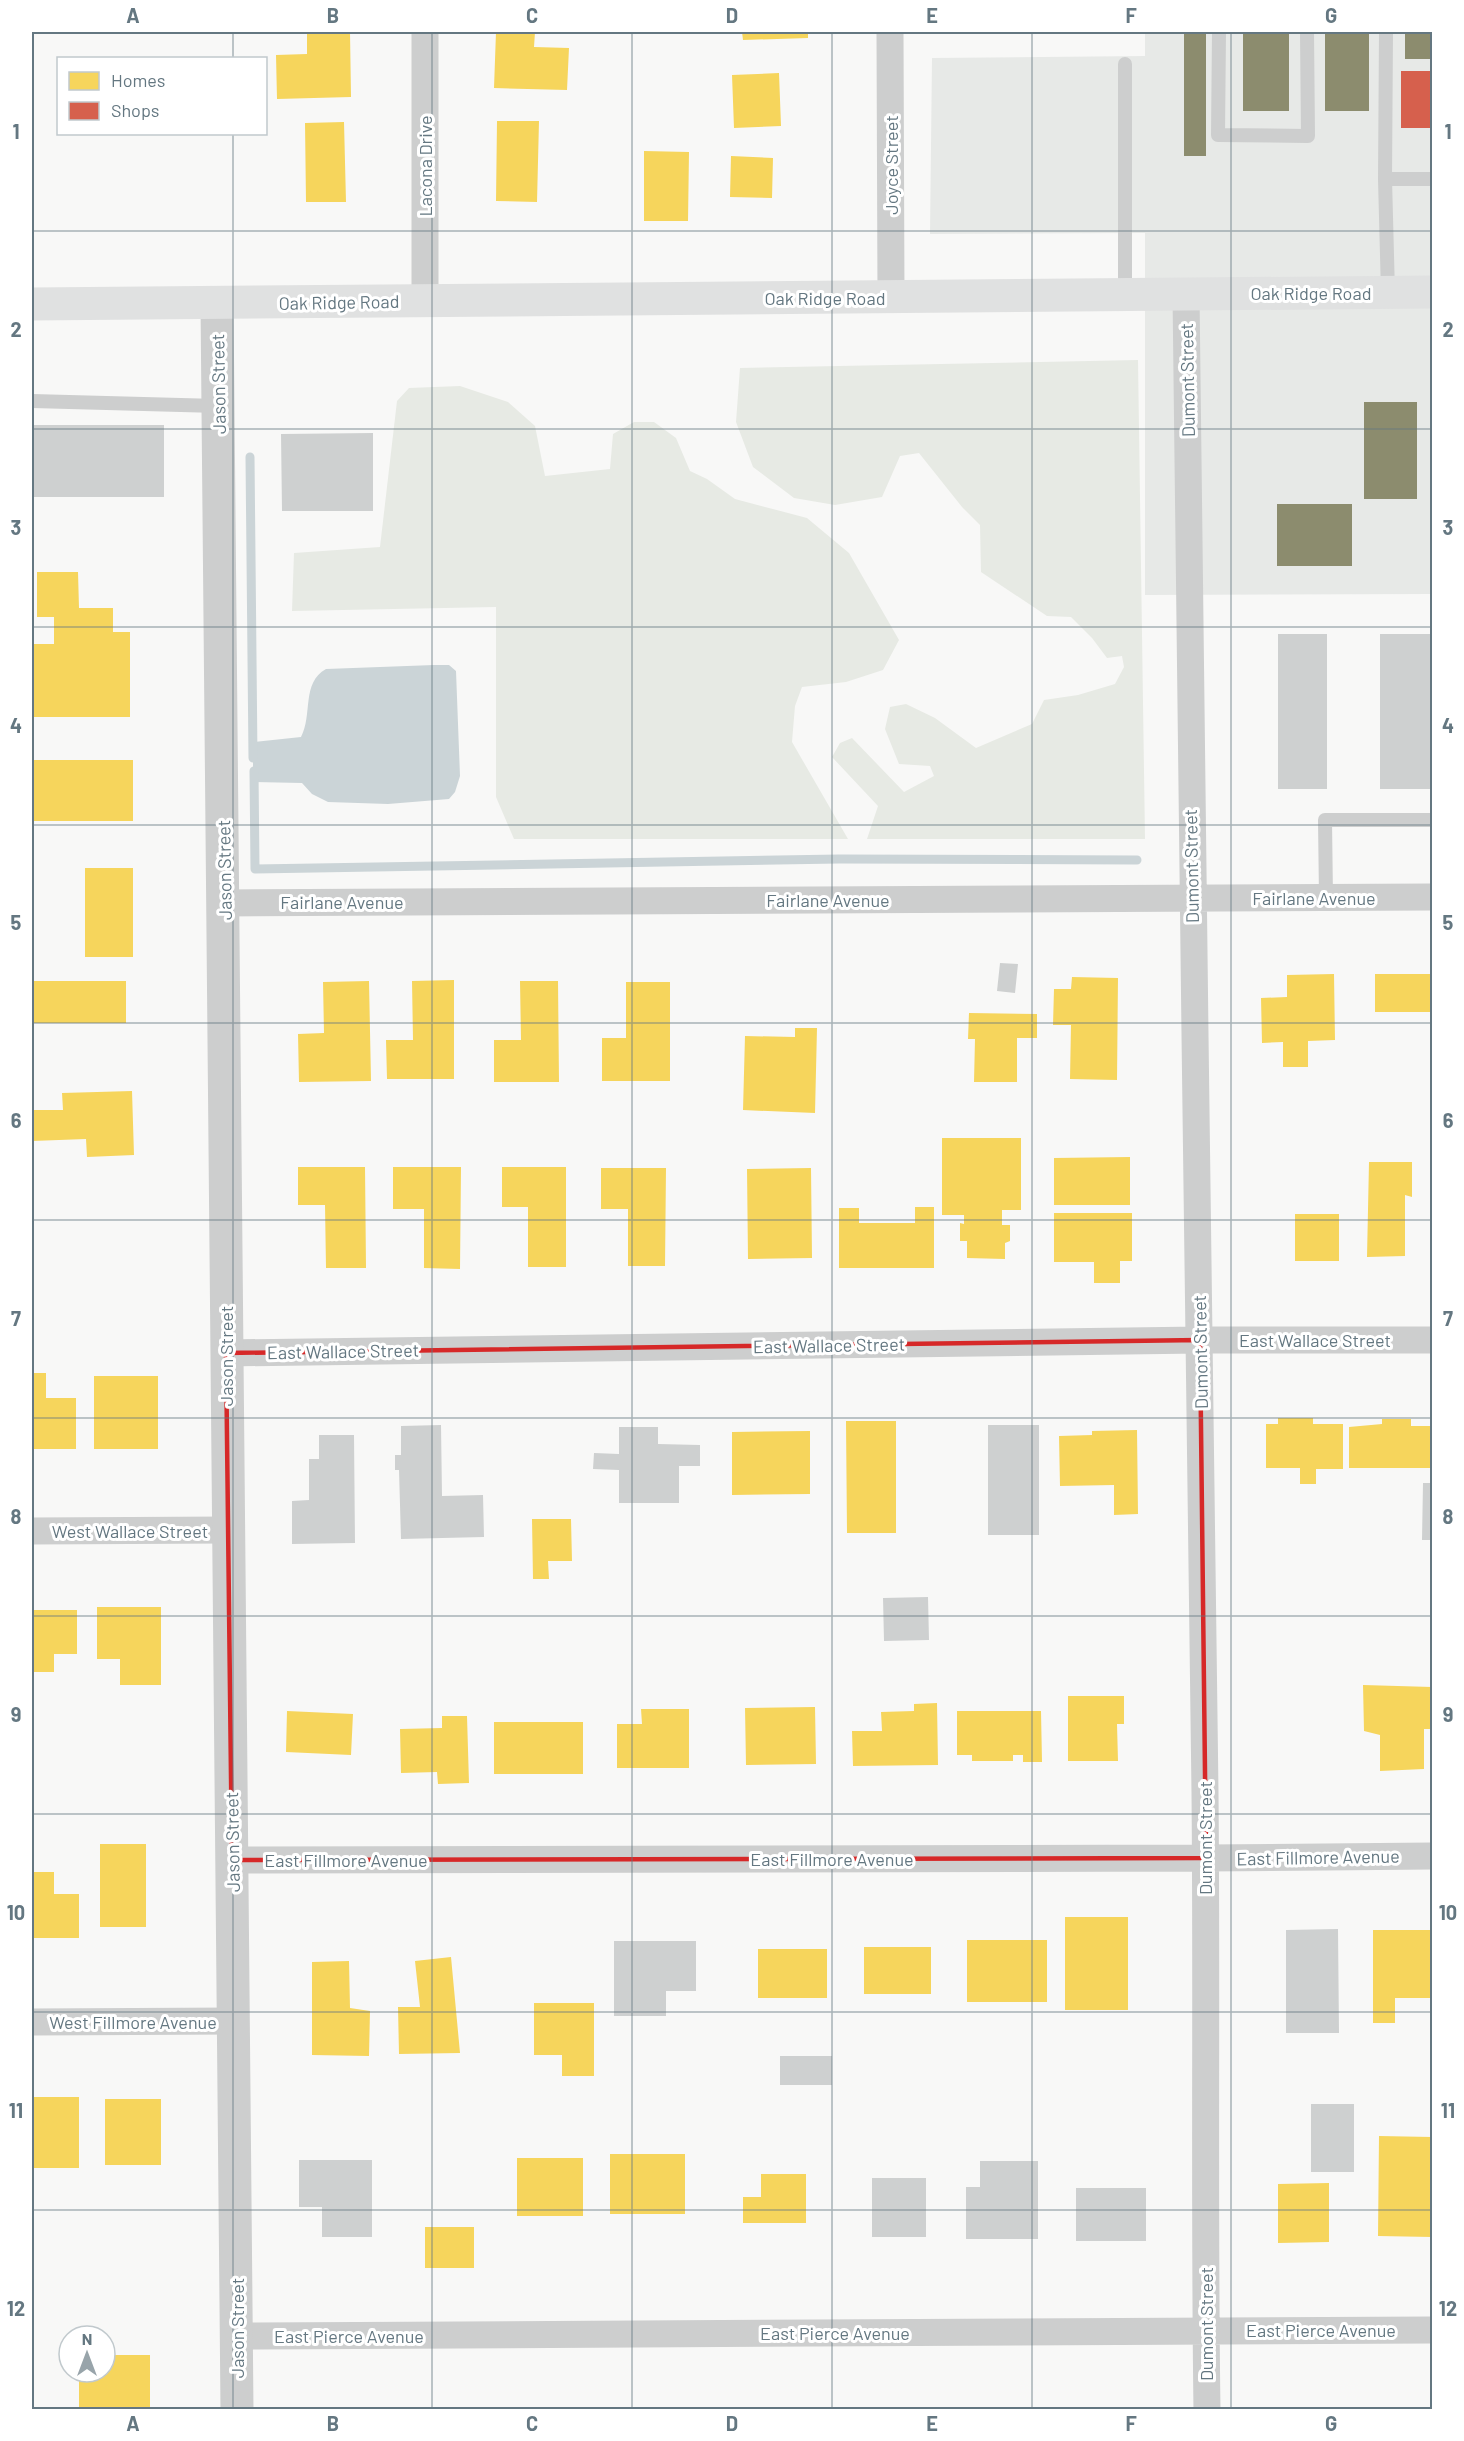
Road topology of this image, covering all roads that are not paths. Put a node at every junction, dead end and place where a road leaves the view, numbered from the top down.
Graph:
1 (425, 32) edge
2 (890, 32) edge
3 (1219, 32) edge
4 (1307, 32) edge
5 (1386, 32) edge
6 (1125, 64) dead end
7 (1385, 179) junction
8 (1432, 179) edge
9 (1432, 292) edge
10 (1388, 293) junction
11 (1125, 294) junction
12 (1186, 294) junction
13 (891, 298) junction
14 (425, 301) junction
15 (217, 303) junction
16 (32, 304) edge
17 (32, 401) edge
18 (218, 406) junction
19 (1432, 820) edge
20 (1432, 897) edge
21 (1191, 898) junction
22 (1326, 898) junction
23 (224, 903) junction
24 (1200, 1340) junction
25 (1432, 1340) edge
26 (226, 1353) junction
27 (228, 1530) junction
28 (32, 1531) edge
29 (1432, 1856) edge
30 (1206, 1858) junction
31 (232, 1860) junction
32 (235, 2021) junction
33 (32, 2022) edge
34 (1432, 2330) edge
35 (1206, 2331) junction
36 (237, 2336) junction
37 (237, 2409) edge
38 (1207, 2409) edge

1 - 14 street, Lacona Drive
2 - 13 street, Joyce Street
3 - 4 lane
5 - 7 lane
6 - 11 lane
7 - 8 lane
7 - 10 lane
9 - 10 main road, Oak Ridge Road
10 - 12 main road, Oak Ridge Road
11 - 12 main road, Oak Ridge Road
11 - 13 main road, Oak Ridge Road
12 - 21 street, Dumont Street
13 - 14 main road, Oak Ridge Road
14 - 15 main road, Oak Ridge Road
15 - 16 main road, Oak Ridge Road
15 - 18 street, Jason Street
17 - 18 lane
18 - 23 street, Jason Street
19 - 22 lane
20 - 22 street, Fairlane Avenue
21 - 22 street, Fairlane Avenue
21 - 23 street, Fairlane Avenue
21 - 24 street, Dumont Street
23 - 26 street, Jason Street
24 - 25 street, East Wallace Street
24 - 26 street, East Wallace Street
24 - 30 street, Dumont Street
26 - 27 street, Jason Street
27 - 28 street, West Wallace Street
27 - 31 street, Jason Street
29 - 30 street, East Fillmore Avenue
30 - 31 street, East Fillmore Avenue
30 - 35 street, Dumont Street
31 - 32 street, Jason Street
32 - 33 street, West Fillmore Avenue
32 - 36 street, Jason Street
34 - 35 street, East Pierce Avenue
35 - 36 street, East Pierce Avenue
35 - 38 street, Dumont Street
36 - 37 street, Jason Street

